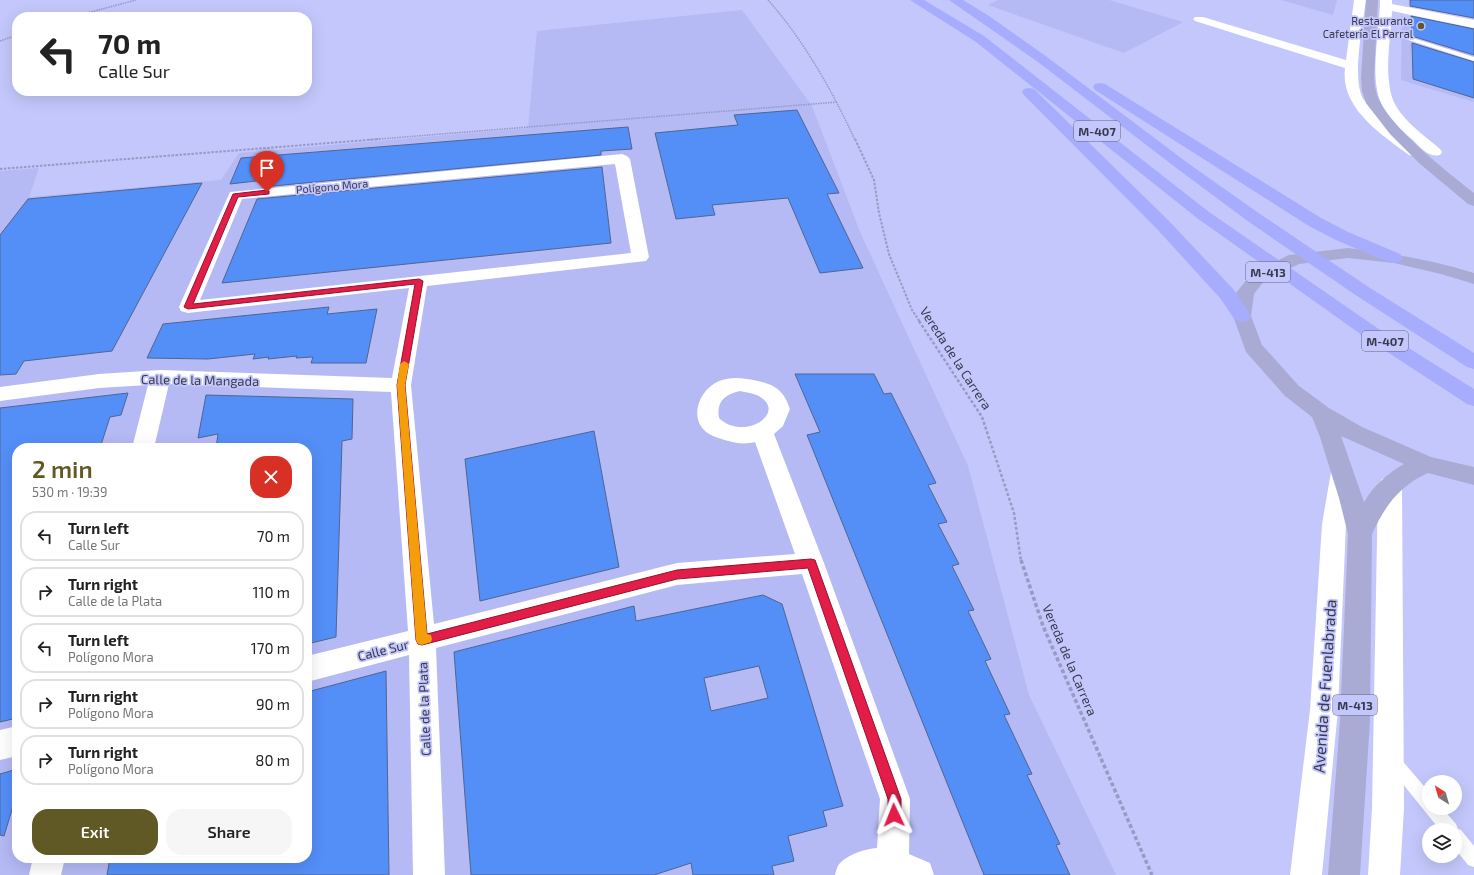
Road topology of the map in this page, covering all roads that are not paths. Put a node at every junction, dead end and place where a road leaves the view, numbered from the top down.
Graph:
1 (916, 0) edge
2 (955, 0) edge
3 (1360, 0) edge
4 (1372, 0) edge
5 (1386, 3) edge
6 (931, 8) junction
7 (1199, 19) dead end
8 (990, 22) junction
9 (1474, 24) edge
10 (1385, 31) junction
11 (1474, 59) edge
12 (1352, 66) junction
13 (1430, 156) junction
14 (1463, 173) dead end
15 (1474, 202) edge
16 (1394, 258) junction
17 (1474, 266) edge
18 (1446, 270) junction
19 (1474, 280) edge
20 (419, 281) junction
21 (1242, 316) junction
22 (1474, 362) edge
23 (160, 377) junction
24 (401, 385) junction
25 (0, 394) edge
26 (1474, 399) edge
27 (1321, 413) junction
28 (762, 432) dead end
29 (144, 443) edge
30 (1426, 464) junction
31 (1342, 472) junction
32 (1474, 476) edge
33 (1390, 485) junction
34 (1360, 534) junction
35 (811, 563) junction
36 (422, 640) junction
37 (312, 668) edge
38 (12, 742) edge
39 (0, 745) edge
40 (1388, 755) junction
41 (1422, 796) edge
42 (1438, 815) edge
43 (1444, 823) edge
44 (1462, 844) edge
45 (1474, 859) edge
46 (48, 863) edge
47 (905, 869) edge
48 (45, 875) edge
49 (430, 875) edge
50 (851, 875) edge
51 (1306, 875) edge
52 (1344, 875) edge
53 (1384, 875) edge

1 - 6 highway, M-407
2 - 8 highway, M-407
3 - 12 street
4 - 13 main road
5 - 9 street
5 - 10 street
6 - 21 highway
6 - 26 highway, M-407
7 - 12 street
8 - 16 highway
8 - 22 highway, M-407
10 - 11 lane
10 - 13 street
12 - 13 street
13 - 14 main road
13 - 15 main road
16 - 18 main road, M-413
16 - 21 main road, M-413
17 - 18 main road, M-413
18 - 19 main road, M-413
20 - 20 street, Polígono Mora
20 - 24 street, Calle de la Plata
21 - 27 main road
23 - 24 street, Calle de la Mangada
23 - 25 street, Calle de la Mangada
23 - 29 street
24 - 36 street, Calle de la Plata
27 - 30 main road
27 - 31 main road, M-413
28 - 35 street
30 - 32 main road
30 - 33 main road, M-413
31 - 34 main road, M-413
31 - 51 street, Avenida de Fuenlabrada
33 - 34 main road, M-413
33 - 40 street
34 - 52 main road, Avenida de Fuenlabrada / M-413
35 - 36 street, Calle Sur
35 - 47 street
36 - 37 street, Calle Sur
36 - 49 street, Calle de la Plata
38 - 39 street
40 - 41 lane
40 - 53 street
42 - 43 lane
44 - 45 lane
46 - 48 street
47 - 50 street

